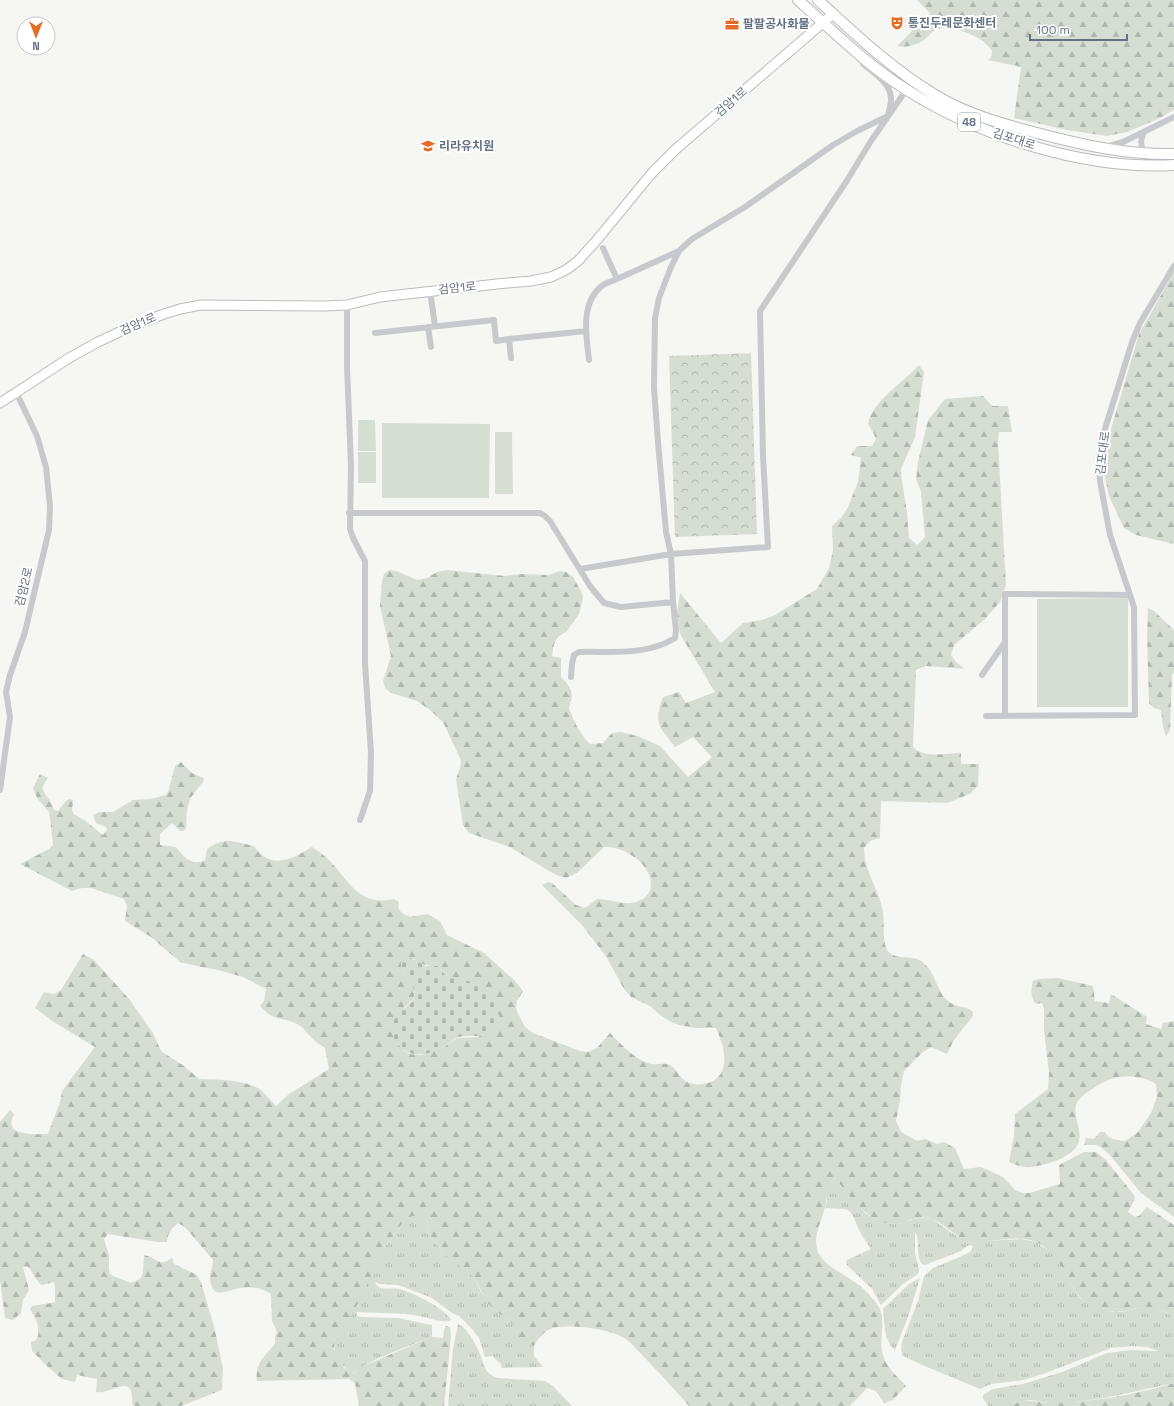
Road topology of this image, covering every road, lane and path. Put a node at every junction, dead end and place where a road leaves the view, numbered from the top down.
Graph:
1 (798, 0) edge
2 (818, 0) edge
3 (833, 14) junction
4 (823, 23) junction
5 (843, 42) junction
6 (913, 80) junction
7 (906, 90) junction
8 (888, 116) junction
9 (1174, 117) edge
10 (1144, 132) junction
11 (1102, 148) junction
12 (1145, 153) junction
13 (1174, 154) edge
14 (1174, 165) edge
15 (603, 248) dead end
16 (679, 251) junction
17 (1174, 266) edge
18 (617, 279) junction
19 (430, 291) junction
20 (347, 305) junction
21 (432, 327) junction
22 (586, 331) junction
23 (375, 333) dead end
24 (509, 339) junction
25 (431, 347) dead end
26 (511, 358) dead end
27 (588, 360) dead end
28 (16, 392) junction
29 (0, 403) edge
30 (350, 513) junction
31 (671, 554) junction
32 (580, 569) junction
33 (1130, 595) junction
34 (673, 602) junction
35 (1005, 641) junction
36 (982, 675) dead end
37 (571, 677) dead end
38 (986, 716) dead end
39 (1005, 716) junction
40 (0, 790) edge
41 (360, 820) dead end

1 - 4 main road, 김포대로 / 48
2 - 3 main road, 김포대로 / 48
3 - 4 street, 검암1로
3 - 6 main road, 김포대로 / 48
4 - 5 main road, 김포대로 / 48
4 - 19 street, 검암1로
5 - 7 main road, 김포대로 / 48
5 - 8 street
6 - 7 street
6 - 11 main road, 김포대로 / 48
7 - 8 street
7 - 14 main road, 김포대로 / 48
8 - 16 street
8 - 31 street
9 - 10 street
10 - 11 street
10 - 12 street
11 - 12 main road, 김포대로 / 48
12 - 13 main road, 김포대로 / 48
15 - 18 street
16 - 18 street
16 - 31 street
17 - 33 street, 김포대로
18 - 22 street
19 - 20 street, 검암1로
19 - 21 street
20 - 28 street, 검암1로
20 - 30 street
21 - 23 street
21 - 24 street
21 - 25 street
22 - 24 street
22 - 27 street
24 - 26 street
28 - 29 street, 검암1로
28 - 40 street, 검암2로
30 - 32 street
30 - 41 street
31 - 32 street
31 - 34 street
32 - 34 street
33 - 35 street
33 - 39 street, 김포대로
34 - 37 street
35 - 36 street
35 - 39 street
38 - 39 street

